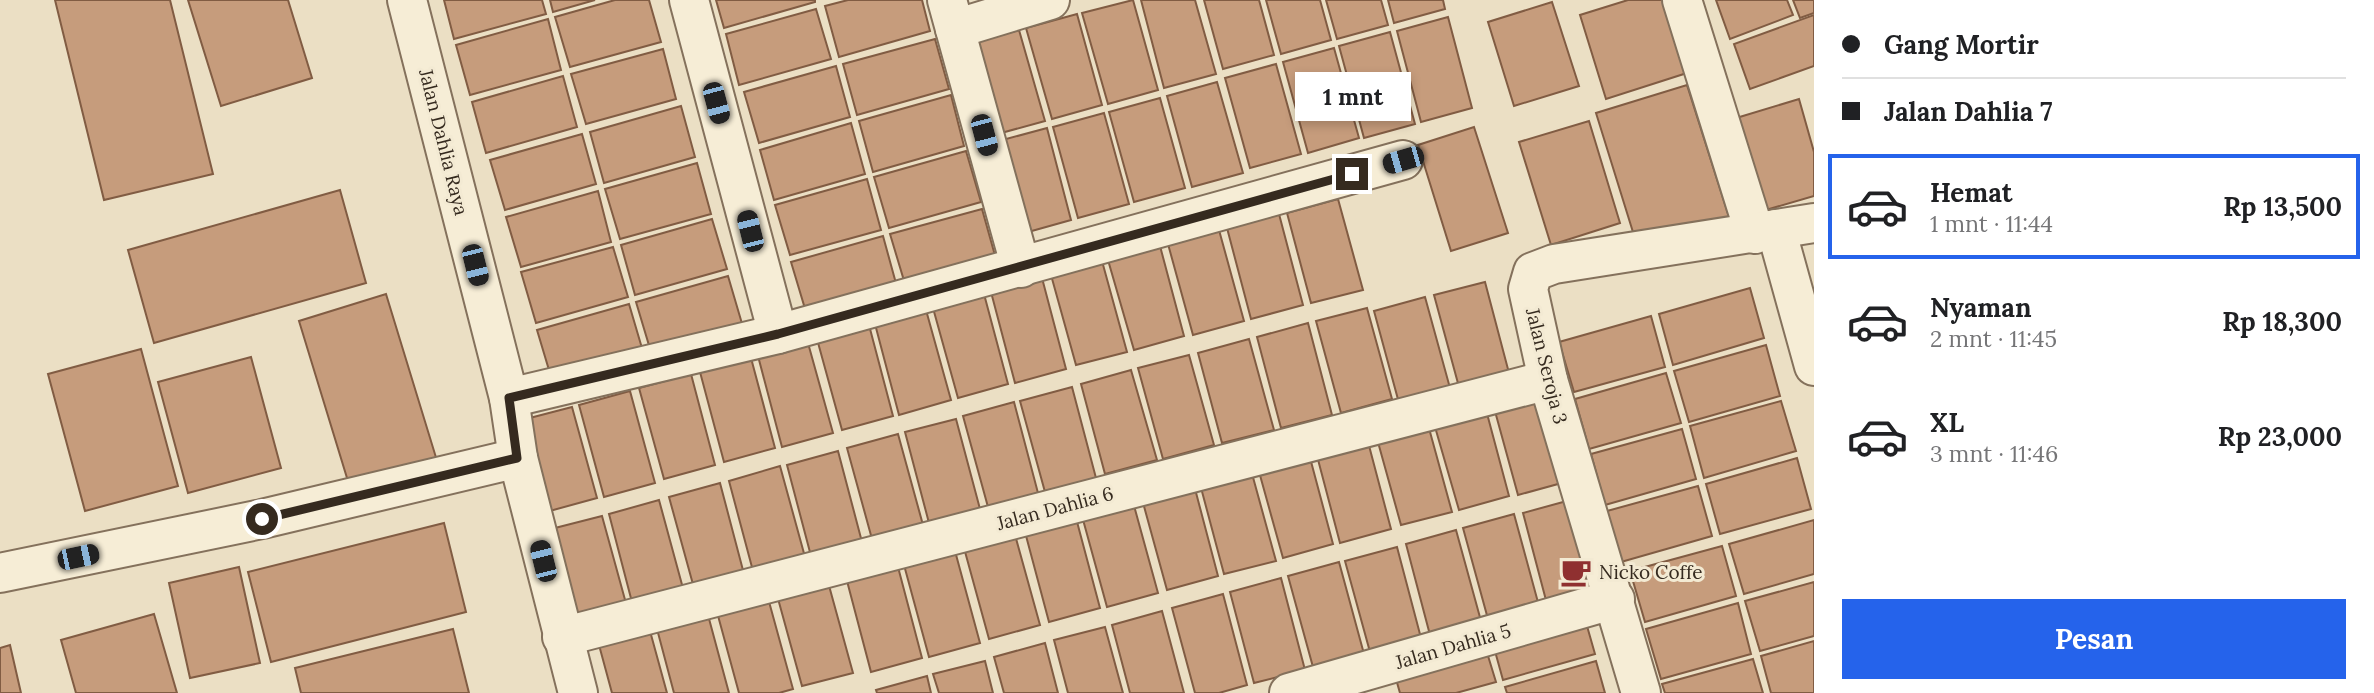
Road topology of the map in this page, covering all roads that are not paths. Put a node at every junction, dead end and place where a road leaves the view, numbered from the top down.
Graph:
1 (407, 0) edge
2 (689, 0) edge
3 (1050, 0) edge
4 (1682, 0) edge
5 (951, 14) edge
6 (1403, 160) dead end
7 (1814, 223) edge
8 (1765, 232) junction
9 (1020, 268) junction
10 (778, 334) junction
11 (1814, 366) edge
12 (1548, 380) junction
13 (509, 398) junction
14 (517, 458) junction
15 (0, 573) edge
16 (1615, 599) junction
17 (562, 637) junction
18 (1367, 683) edge
19 (578, 693) edge
20 (1289, 693) edge
21 (1641, 693) edge

1 - 13 street, Jalan Dahlia Raya
2 - 10 street
3 - 5 street
4 - 8 street
5 - 9 street
6 - 9 street
7 - 8 street, Jalan Seroja 3
8 - 11 street
8 - 12 street, Jalan Seroja 3
9 - 10 street
10 - 13 street
12 - 16 street, Jalan Seroja 3
12 - 17 street, Jalan Dahlia 6
13 - 14 street, Jalan Dahlia Raya
14 - 15 street
14 - 17 street, Jalan Dahlia Raya
16 - 18 street, Jalan Dahlia 5
16 - 21 street, Jalan Seroja 3
17 - 19 street, Jalan Dahlia Raya
18 - 20 street, Jalan Dahlia 5

